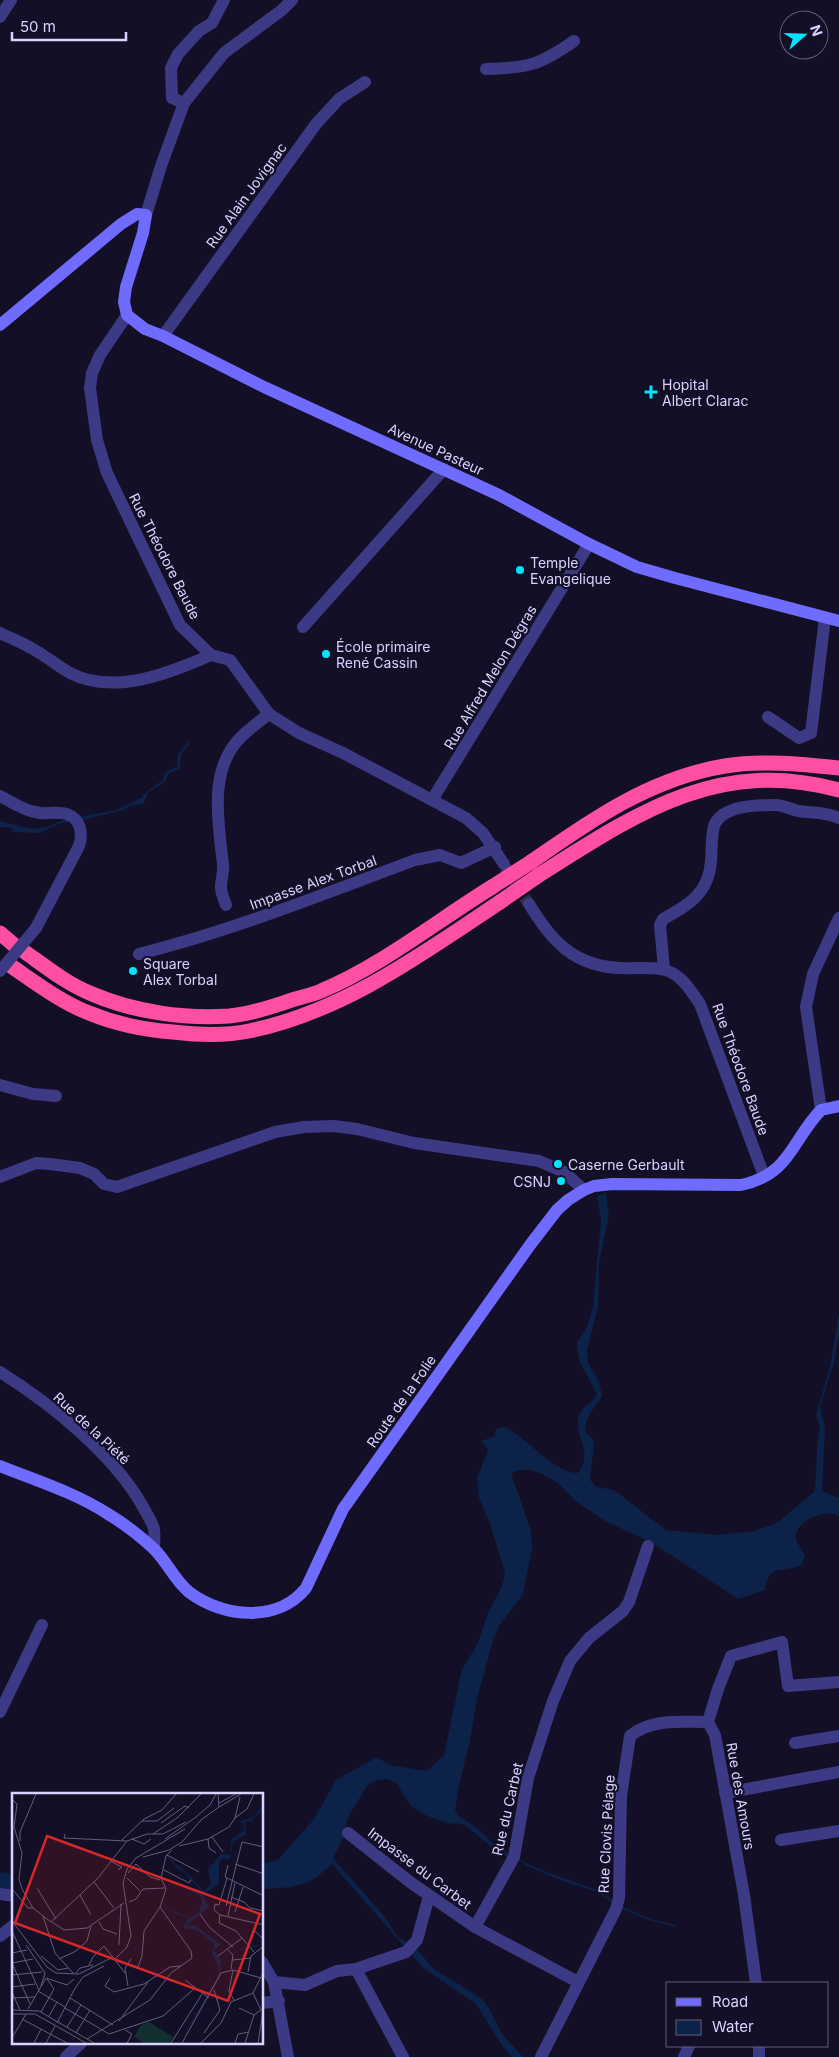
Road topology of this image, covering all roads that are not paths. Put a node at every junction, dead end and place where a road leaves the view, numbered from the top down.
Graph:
1 (11, 0) edge
2 (224, 0) edge
3 (292, 0) edge
4 (0, 17) edge
5 (574, 41) dead end
6 (486, 69) dead end
7 (364, 82) dead end
8 (184, 103) junction
9 (146, 215) junction
10 (127, 315) junction
11 (0, 325) edge
12 (163, 336) junction
13 (444, 469) junction
14 (589, 544) junction
15 (825, 618) junction
16 (839, 621) edge
17 (303, 627) dead end
18 (0, 633) edge
19 (211, 655) junction
20 (269, 714) junction
21 (768, 717) dead end
22 (839, 768) edge
23 (809, 782) junction
24 (839, 790) edge
25 (0, 796) edge
26 (839, 796) edge
27 (432, 800) junction
28 (839, 818) edge
29 (495, 848) junction
30 (504, 864) tunnel mouth
31 (528, 904) tunnel mouth
32 (226, 906) dead end
33 (839, 918) edge
34 (0, 933) edge
35 (139, 954) dead end
36 (3, 964) edge
37 (664, 969) junction
38 (0, 1085) edge
39 (56, 1096) dead end
40 (839, 1106) edge
41 (821, 1110) junction
42 (0, 1176) edge
43 (764, 1176) junction
44 (584, 1190) junction
45 (0, 1372) edge
46 (0, 1466) edge
47 (648, 1546) dead end
48 (154, 1548) junction
49 (42, 1626) dead end
50 (839, 1682) edge
51 (0, 1712) edge
52 (708, 1722) junction
53 (839, 1736) edge
54 (795, 1743) dead end
55 (839, 1772) edge
56 (725, 1793) junction
57 (839, 1831) edge
58 (348, 1833) dead end
59 (781, 1840) dead end
60 (429, 1896) junction
61 (12, 1927) edge
62 (475, 1927) junction
63 (0, 1936) edge
64 (264, 1965) edge
65 (356, 1969) junction
66 (274, 1982) junction
67 (578, 1982) junction
68 (756, 1982) edge
69 (279, 2001) junction
70 (264, 2003) edge
71 (80, 2044) edge
72 (66, 2057) edge
73 (288, 2057) edge
74 (403, 2057) edge
75 (541, 2057) edge

1 - 4 street
2 - 8 street
3 - 8 street
5 - 6 street
7 - 12 street, Rue Alain Jovignac
8 - 9 street
9 - 10 street
9 - 11 street
10 - 12 street, Avenue Pasteur
10 - 19 street, Rue Théodore Baude
12 - 13 street, Avenue Pasteur
13 - 14 street, Avenue Pasteur
13 - 17 street
14 - 15 street, Avenue Pasteur
14 - 27 street, Rue Alfred Melon Dégras
15 - 16 street, Avenue Pasteur
15 - 21 street
18 - 19 street
19 - 20 street, Rue Théodore Baude
20 - 27 street, Rue Théodore Baude
20 - 32 street
22 - 34 highway, bridge
23 - 24 highway
23 - 26 highway
23 - 36 highway, bridge
25 - 36 street, bridge
27 - 29 street, Rue Théodore Baude
28 - 37 street
29 - 30 street, Rue Théodore Baude
29 - 35 street, Impasse Alex Torbal
31 - 37 street
33 - 41 street
37 - 43 street, Rue Théodore Baude
38 - 39 street
40 - 41 street
41 - 43 street, Route de la Folie
42 - 44 street
43 - 44 street, Route de la Folie
44 - 48 street, Route de la Folie
45 - 48 street, Rue de la Piété
46 - 48 street, Route de la Folie
47 - 62 street, Rue du Carbet
49 - 51 street
50 - 52 street
52 - 56 street, Rue des Amours
52 - 67 street, Rue Clovis Pélage
53 - 54 street
55 - 56 street
56 - 68 street, Rue des Amours
57 - 59 street
58 - 60 street, Impasse du Carbet
60 - 62 street, Impasse du Carbet
60 - 65 street
61 - 63 street
62 - 67 street
64 - 66 street
65 - 66 street
65 - 74 street
66 - 69 street
67 - 75 street, Rue Clovis Pélage
69 - 70 street
69 - 73 street
71 - 72 street

